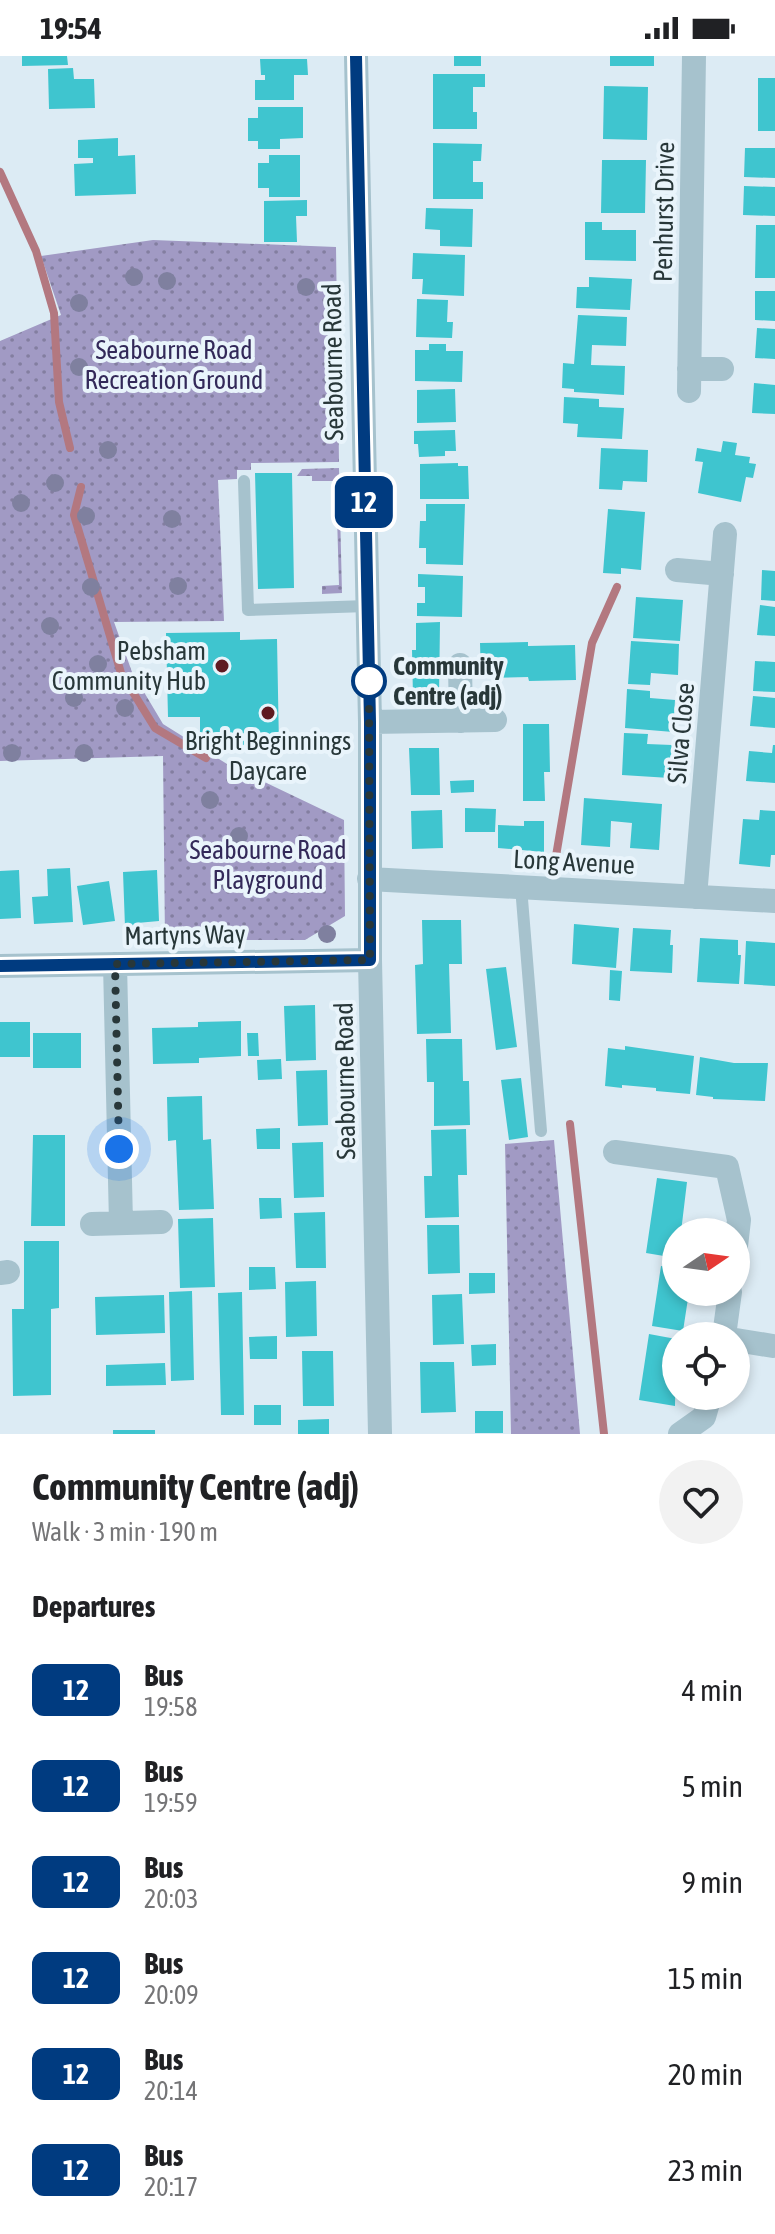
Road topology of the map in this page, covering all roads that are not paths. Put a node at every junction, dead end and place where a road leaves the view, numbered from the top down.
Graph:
1 (356, 56) edge
2 (694, 56) edge
3 (722, 369) dead end
4 (244, 481) dead end
5 (725, 534) dead end
6 (677, 570) dead end
7 (722, 574) junction
8 (367, 606) junction
9 (460, 665) dead end
10 (495, 720) dead end
11 (461, 721) junction
12 (370, 722) junction
13 (369, 879) junction
14 (521, 887) junction
15 (695, 897) junction
16 (775, 901) edge
17 (370, 960) junction
18 (115, 964) junction
19 (0, 966) edge
20 (541, 1131) dead end
21 (615, 1152) dead end
22 (739, 1218) edge
23 (161, 1222) dead end
24 (121, 1223) junction
25 (92, 1224) dead end
26 (750, 1342) edge
27 (773, 1346) edge
28 (706, 1410) edge
29 (380, 1434) edge
30 (680, 1434) edge

1 - 8 street, Seabourne Road
2 - 3 street, Penhurst Drive
4 - 8 lane
5 - 7 street, Silva Close
6 - 7 street
7 - 15 street, Silva Close
8 - 12 street, Seabourne Road
9 - 11 street
10 - 11 street
11 - 12 street
12 - 13 street, Seabourne Road
13 - 14 street, Long Avenue
13 - 17 street, Seabourne Road
14 - 15 street, Long Avenue
14 - 20 lane
15 - 16 street, Long Avenue
17 - 18 street, Martyns Way
17 - 29 street, Seabourne Road
18 - 19 street, Martyns Way
18 - 24 street
21 - 22 street
23 - 24 street
24 - 25 street
26 - 27 street
28 - 30 street

